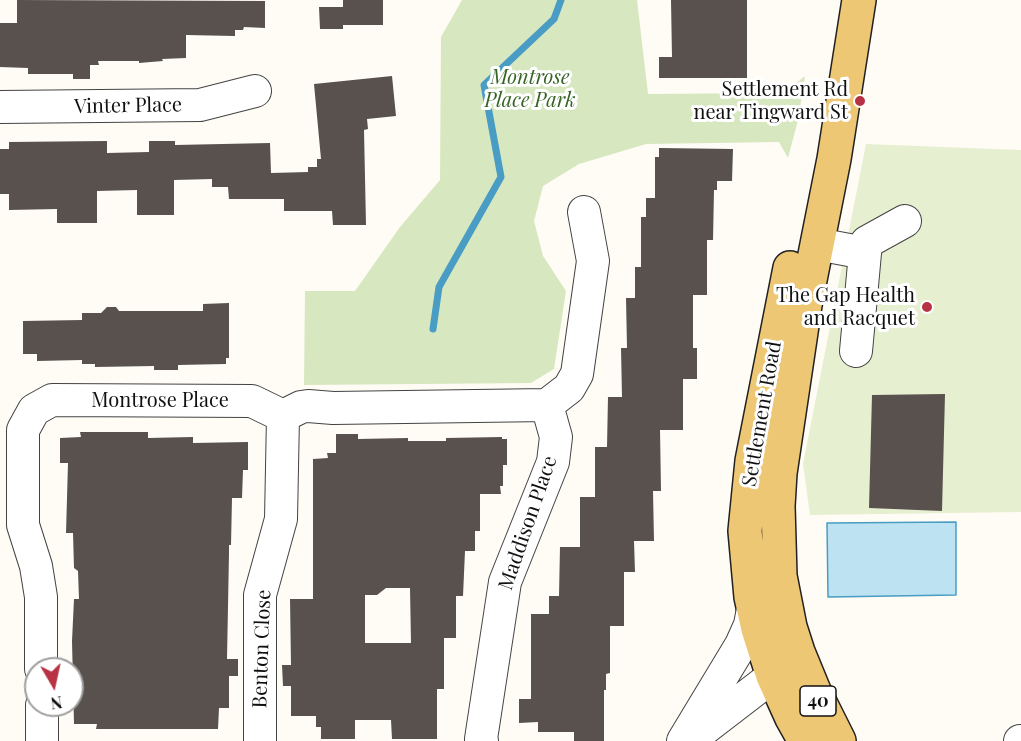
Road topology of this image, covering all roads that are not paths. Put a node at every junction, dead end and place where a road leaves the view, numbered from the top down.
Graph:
1 (858, 7) edge
2 (255, 91) dead end
3 (0, 107) edge
4 (584, 212) dead end
5 (905, 221) dead end
6 (816, 244) junction
7 (866, 253) junction
8 (856, 351) dead end
9 (547, 405) junction
10 (283, 416) junction
11 (753, 609) junction
12 (41, 657) edge
13 (801, 659) junction
14 (773, 676) junction
15 (42, 717) edge
16 (42, 741) edge
17 (260, 741) edge
18 (482, 741) edge
19 (683, 741) edge
20 (688, 741) edge
21 (805, 741) edge
22 (839, 741) edge

1 - 6 main road, Settlement Road / 40
1 - 11 main road, Settlement Road / 40
2 - 3 street, Vinter Place
4 - 9 street
5 - 7 street
6 - 7 street
6 - 13 main road, Settlement Road / 40
7 - 8 street
9 - 10 street
9 - 18 street, Maddison Place
10 - 12 street, Montrose Place
10 - 17 street, Benton Close
11 - 14 main road, Settlement Road / 40
11 - 19 street
13 - 14 street
13 - 22 main road, Settlement Road / 40
14 - 20 street
14 - 21 main road, Settlement Road / 40
15 - 16 street

